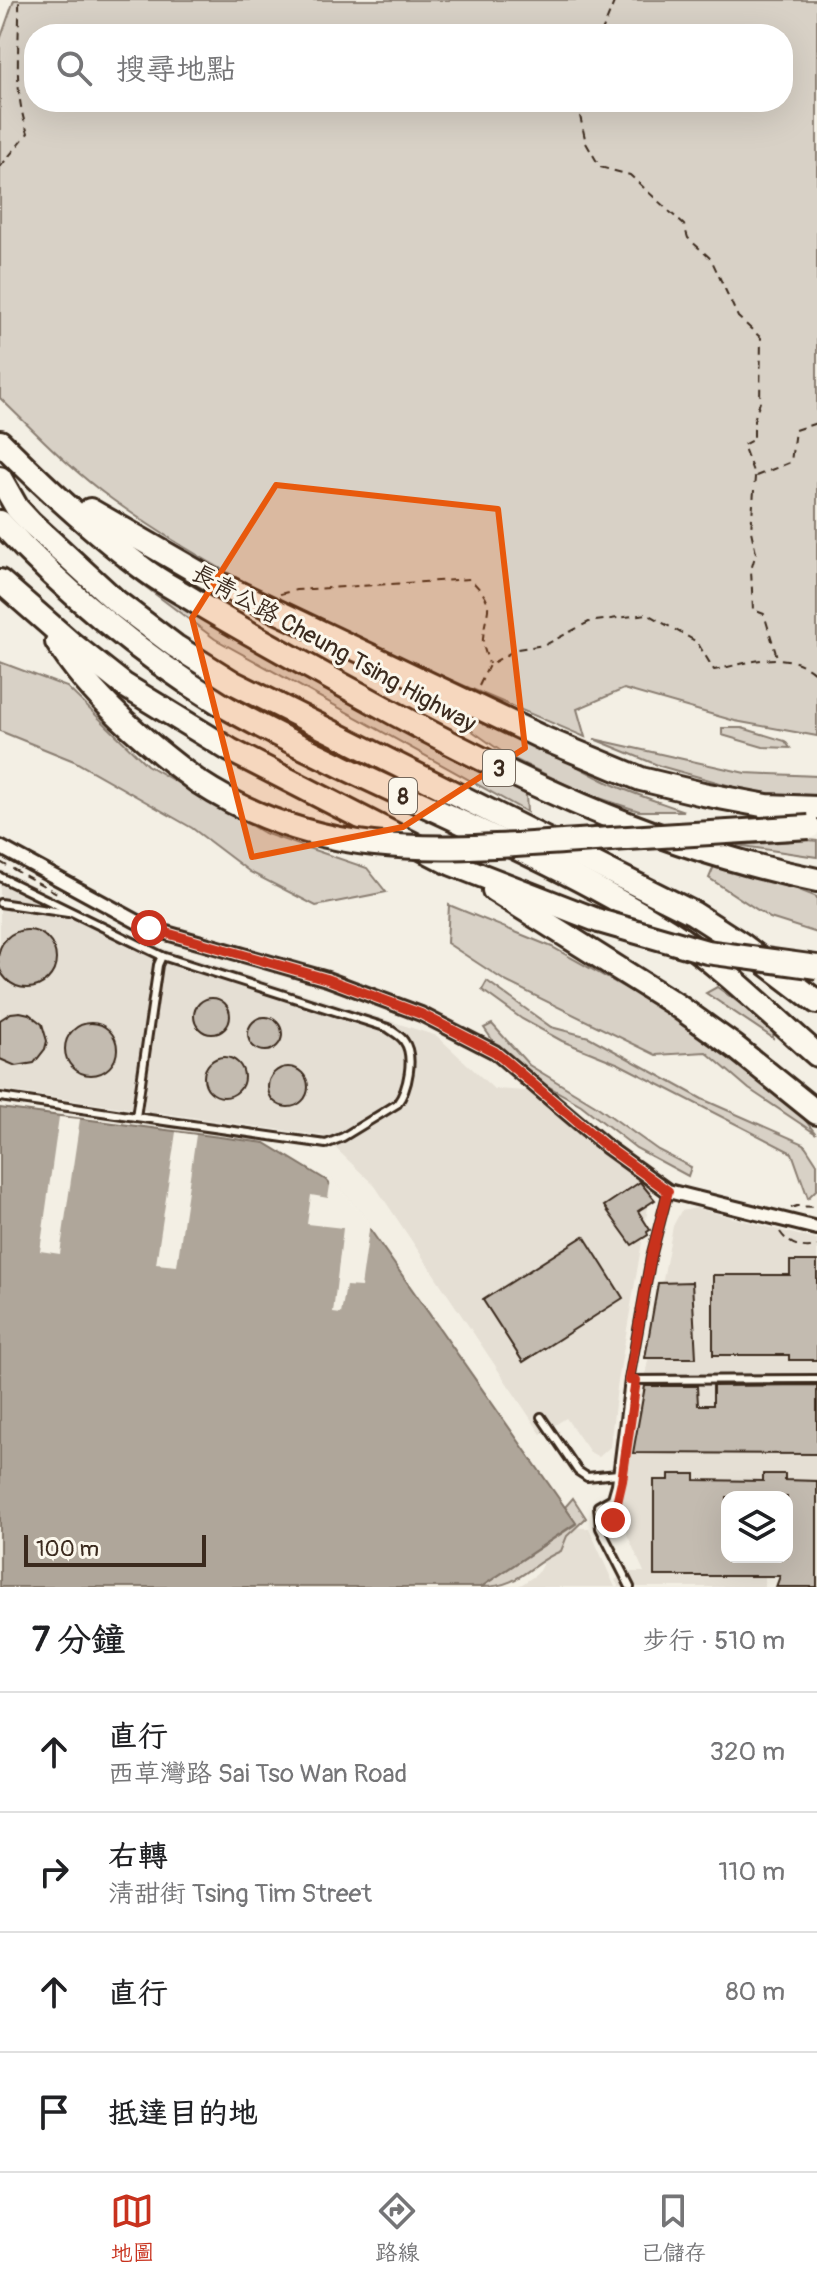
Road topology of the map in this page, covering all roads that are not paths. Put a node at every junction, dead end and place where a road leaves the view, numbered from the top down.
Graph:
1 (0, 442) edge
2 (0, 478) edge
3 (38, 478) junction
4 (8, 515) edge
5 (0, 581) edge
6 (43, 620) junction
7 (814, 820) edge
8 (0, 847) edge
9 (452, 864) junction
10 (0, 877) edge
11 (817, 880) edge
12 (0, 903) edge
13 (77, 915) junction
14 (162, 956) junction
15 (817, 967) edge
16 (817, 1002) edge
17 (817, 1055) edge
18 (0, 1097) edge
19 (817, 1113) edge
20 (136, 1117) junction
21 (668, 1191) junction
22 (817, 1228) edge
23 (817, 1379) edge
24 (629, 1380) junction
25 (541, 1417) dead end
26 (618, 1474) junction
27 (630, 1587) edge

1 - 3 highway, 長青公路 Cheung Tsing Highway / 3
2 - 4 highway, 8
3 - 7 highway
3 - 11 highway, 長青公路 Cheung Tsing Highway / 3
4 - 16 highway, 8
4 - 17 highway, 8
5 - 6 highway
6 - 7 highway, bridge
6 - 9 highway, bridge
8 - 21 street
9 - 15 highway, bridge
9 - 19 highway
10 - 13 lane
12 - 13 lane
13 - 14 lane
14 - 20 lane
14 - 20 lane
18 - 20 lane
21 - 22 street
21 - 24 lane
23 - 24 lane
24 - 26 lane
25 - 26 lane
26 - 27 lane

